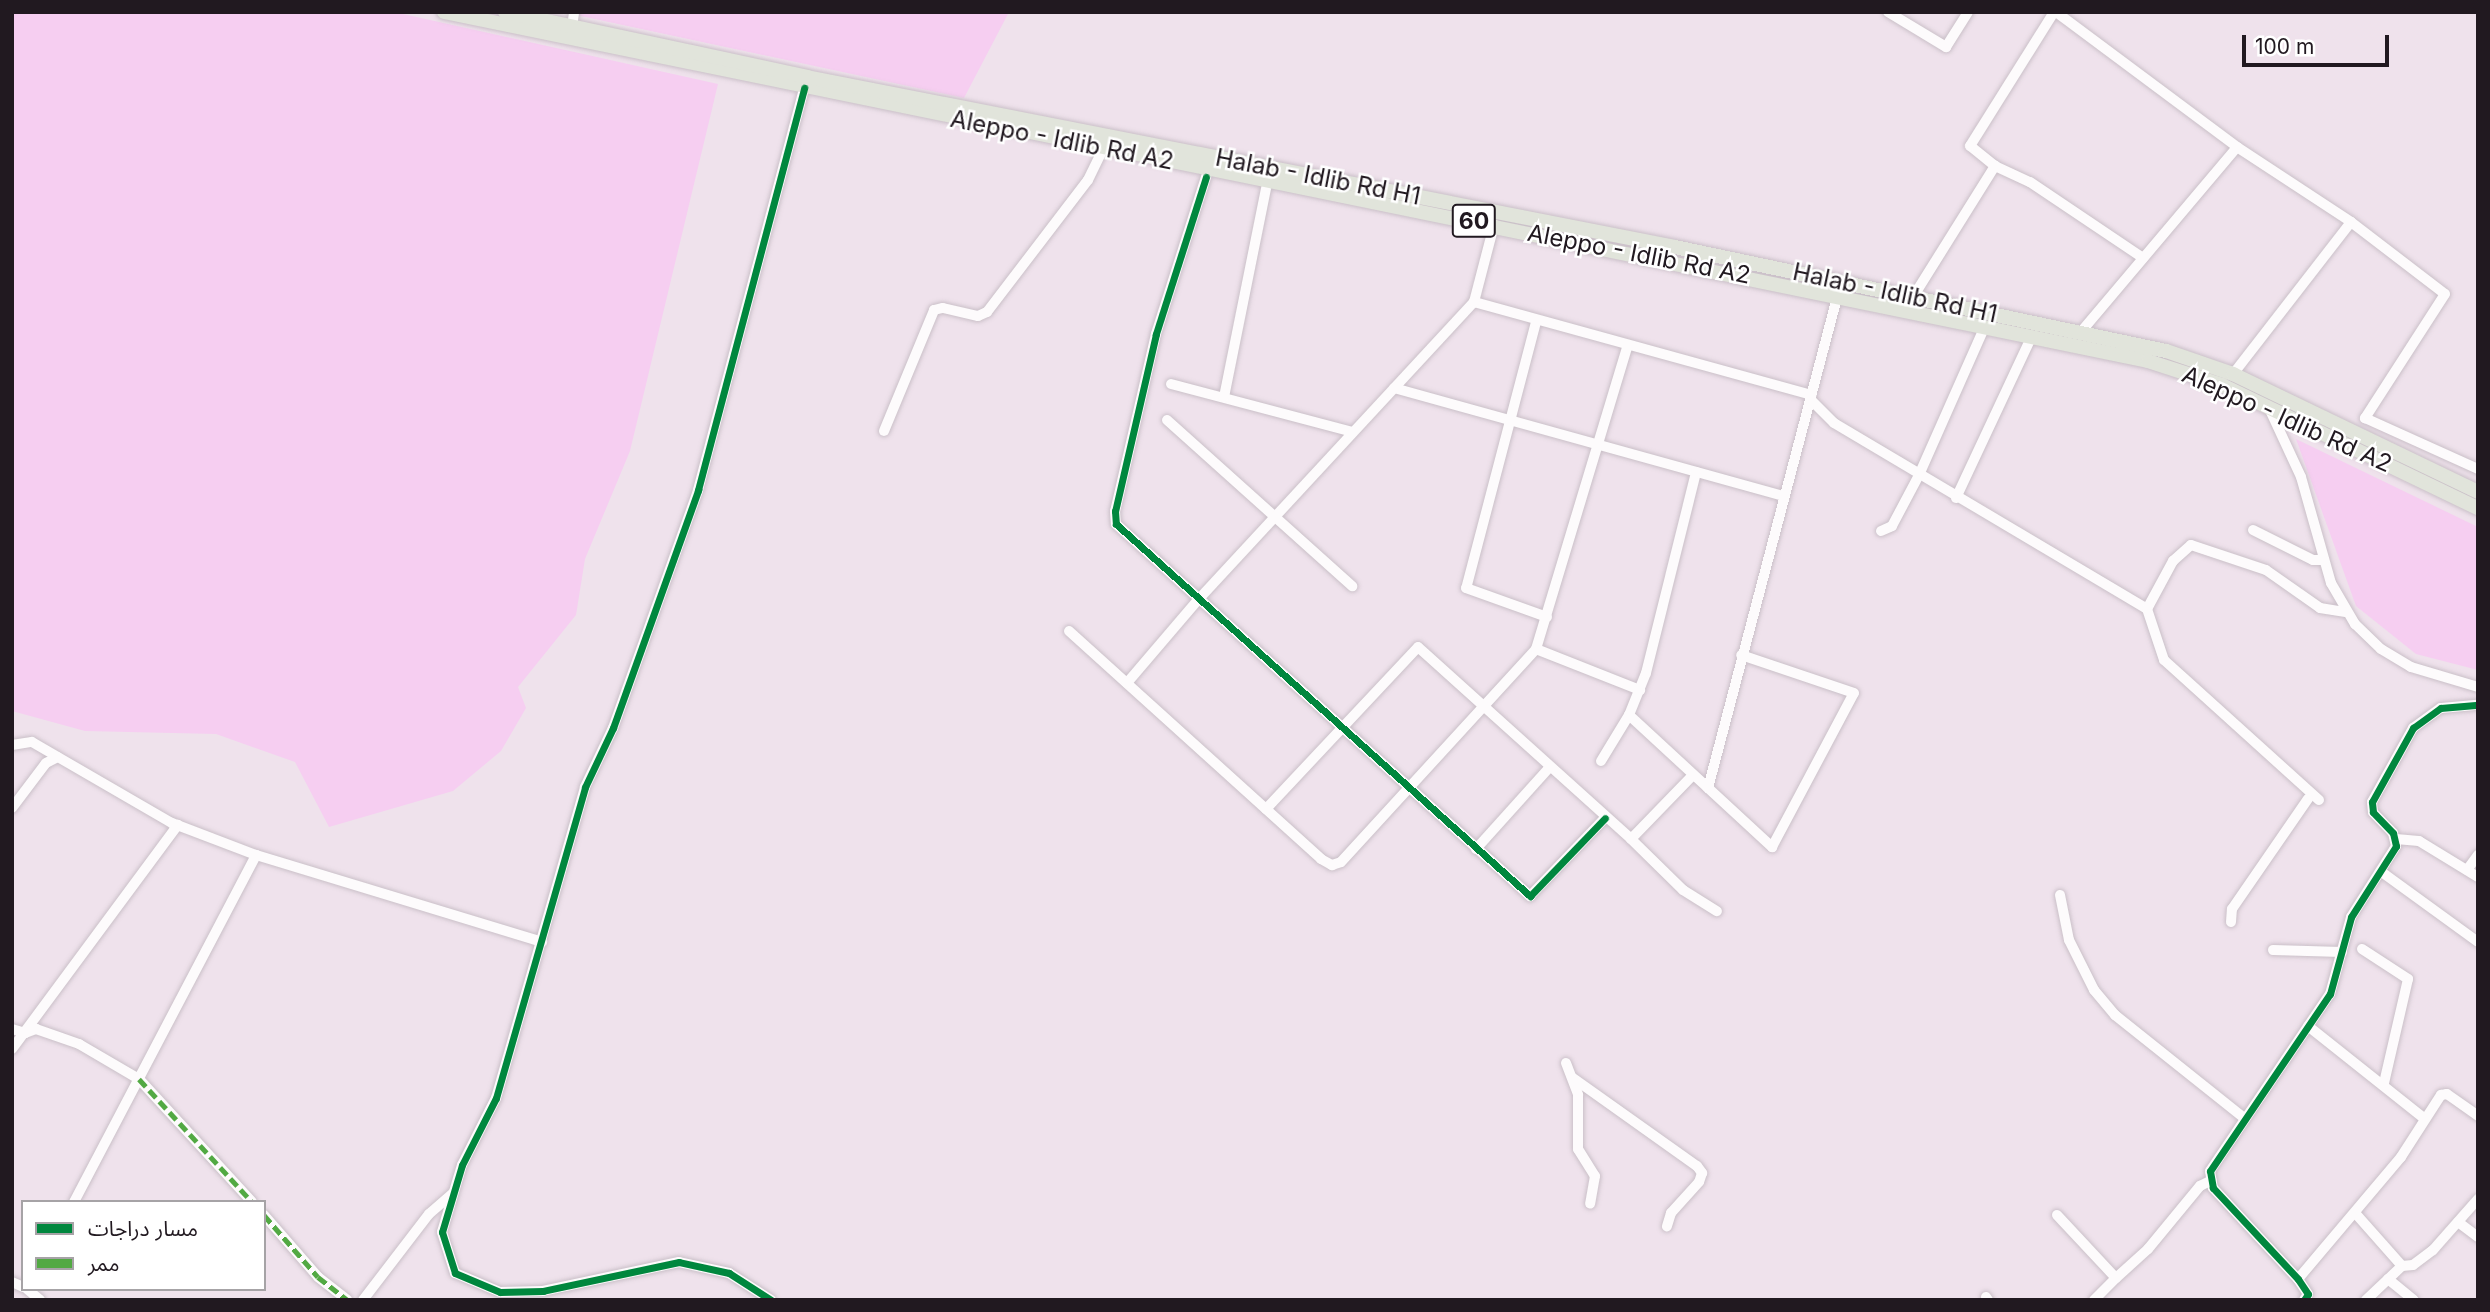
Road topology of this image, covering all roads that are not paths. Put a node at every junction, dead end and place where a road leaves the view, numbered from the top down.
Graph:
1 (444, 12) edge
2 (505, 12) edge
3 (1888, 12) edge
4 (1968, 12) edge
5 (2055, 12) edge
6 (573, 20) edge
7 (805, 83) junction
8 (1106, 142) junction
9 (2237, 147) junction
10 (1995, 166) junction
11 (1206, 177) dead end
12 (1266, 188) dead end
13 (1495, 220) junction
14 (2351, 222) junction
15 (2143, 258) junction
16 (1838, 294) junction
17 (1913, 297) junction
18 (1474, 302) junction
19 (1536, 322) junction
20 (1985, 326) junction
21 (2080, 333) junction
22 (2032, 336) junction
23 (1627, 347) junction
24 (2233, 374) junction
25 (1171, 384) dead end
26 (1394, 388) junction
27 (1224, 397) junction
28 (1811, 397) junction
29 (2269, 408) junction
30 (1167, 420) dead end
31 (1510, 420) junction
32 (884, 431) dead end
33 (1353, 432) junction
34 (1598, 445) junction
35 (2478, 469) edge
36 (1696, 472) junction
37 (1919, 475) junction
38 (2478, 492) edge
39 (1784, 496) junction
40 (1956, 498) junction
41 (2478, 508) edge
42 (1275, 517) junction
43 (2253, 530) dead end
44 (1881, 531) dead end
45 (2323, 560) junction
46 (1352, 586) dead end
47 (1198, 600) junction
48 (2147, 609) junction
49 (2346, 612) junction
50 (1547, 617) junction
51 (1069, 631) dead end
52 (1536, 649) junction
53 (1741, 655) junction
54 (1127, 683) junction
55 (2478, 687) edge
56 (1640, 690) junction
57 (1484, 704) junction
58 (2478, 705) edge
59 (1629, 715) junction
60 (1342, 728) junction
61 (12, 745) edge
62 (58, 757) junction
63 (1601, 761) dead end
64 (1549, 768) junction
65 (1692, 776) junction
66 (1708, 788) junction
67 (1411, 789) junction
68 (2308, 799) dead end
69 (2319, 800) dead end
70 (12, 808) edge
71 (1266, 809) junction
72 (1605, 818) junction
73 (178, 825) junction
74 (1631, 839) junction
75 (2396, 839) junction
76 (1476, 849) junction
77 (256, 855) junction
78 (2478, 855) edge
79 (2467, 870) junction
80 (2383, 873) junction
81 (2478, 877) edge
82 (2060, 895) dead end
83 (1717, 911) dead end
84 (2231, 922) dead end
85 (542, 942) junction
86 (2478, 942) edge
87 (2362, 949) dead end
88 (2273, 950) dead end
89 (2342, 952) junction
90 (2308, 1026) junction
91 (12, 1028) edge
92 (25, 1033) junction
93 (12, 1049) edge
94 (1566, 1063) dead end
95 (1573, 1078) junction
96 (139, 1079) junction
97 (2384, 1083) junction
98 (2478, 1116) edge
99 (2244, 1118) junction
100 (2425, 1119) junction
101 (2212, 1180) junction
102 (454, 1193) junction
103 (2478, 1199) edge
104 (75, 1200) edge
105 (250, 1200) edge
106 (1590, 1203) dead end
107 (2356, 1214) junction
108 (2057, 1215) dead end
109 (266, 1217) edge
110 (2458, 1222) junction
111 (1667, 1226) dead end
112 (2478, 1237) edge
113 (2402, 1266) junction
114 (2116, 1278) junction
115 (2298, 1279) junction
116 (2388, 1279) junction
117 (2309, 1298) edge
118 (347, 1300) edge
119 (363, 1300) edge
120 (771, 1300) edge
121 (2094, 1300) edge
122 (2366, 1300) edge
123 (2414, 1300) edge

1 - 7 highway, Aleppo - Idlib Rd A2 / 60
2 - 6 highway, 60
3 - 4 street
5 - 9 street
5 - 10 street
6 - 7 highway, 60
7 - 8 highway, Aleppo - Idlib Rd A2 / 60
7 - 85 street
8 - 13 highway, Aleppo - Idlib Rd A2 / 60
8 - 32 street
9 - 14 street
9 - 15 street
10 - 15 street
10 - 17 street
11 - 47 street
12 - 27 street
13 - 16 highway, Aleppo - Idlib Rd A2 / 60
13 - 17 highway, Halab - Idlib Rd H1 / 60
13 - 18 street
14 - 24 street
14 - 35 street
15 - 21 street
16 - 20 highway, Aleppo - Idlib Rd A2 / 60
16 - 28 street
17 - 21 highway, Halab - Idlib Rd H1 / 60
18 - 19 street
18 - 26 street
19 - 23 street
19 - 31 street
20 - 22 highway, Aleppo - Idlib Rd A2 / 60
20 - 37 street
21 - 24 highway, Halab - Idlib Rd H1 / 60
22 - 29 highway, Aleppo - Idlib Rd A2 / 60
22 - 40 street
23 - 28 street
23 - 34 street
24 - 38 highway, Halab - Idlib Rd H1 / 60
25 - 27 street
26 - 31 street
26 - 33 street
27 - 33 street
28 - 37 street
28 - 39 street
29 - 41 highway, Aleppo - Idlib Rd A2 / 60
29 - 45 street
30 - 42 street
31 - 34 street
31 - 50 street
33 - 42 street
34 - 36 street
34 - 50 street
36 - 39 street
36 - 56 street
37 - 40 street
37 - 44 street
39 - 53 street
40 - 48 street
42 - 46 street
42 - 47 street
43 - 45 street
45 - 49 street
47 - 54 street
47 - 60 street
48 - 49 street
48 - 69 street
49 - 55 street
50 - 52 street
51 - 54 street
52 - 56 street
52 - 57 street
53 - 66 street
53 - 66 street
54 - 71 street
56 - 59 street
57 - 60 street
57 - 64 street
57 - 67 street
58 - 75 street
59 - 63 street
59 - 65 street
60 - 67 street
60 - 71 street
61 - 62 street
62 - 70 street
62 - 73 street
64 - 72 street
64 - 76 street
65 - 66 street
65 - 74 street
67 - 71 street
67 - 76 street
68 - 84 street
72 - 74 street
72 - 76 street
73 - 77 street
73 - 92 street
74 - 83 street
75 - 79 street
75 - 80 street
77 - 85 street
77 - 96 street
78 - 79 street
79 - 81 street
80 - 86 street
80 - 89 street
82 - 99 street
85 - 102 street
87 - 97 street
88 - 89 street
89 - 90 street
90 - 97 street
90 - 99 street
91 - 92 street
92 - 93 street
92 - 96 street
94 - 95 street
95 - 106 street
95 - 111 street
96 - 104 street
96 - 105 street
97 - 100 street
98 - 100 street
99 - 101 street
100 - 107 street
101 - 114 street
101 - 115 street
102 - 119 street
102 - 120 street
103 - 110 street
107 - 113 street
107 - 115 street
108 - 114 street
109 - 118 street
110 - 112 street
110 - 113 street
113 - 116 street
114 - 121 street
115 - 117 street
116 - 122 street
116 - 123 street

